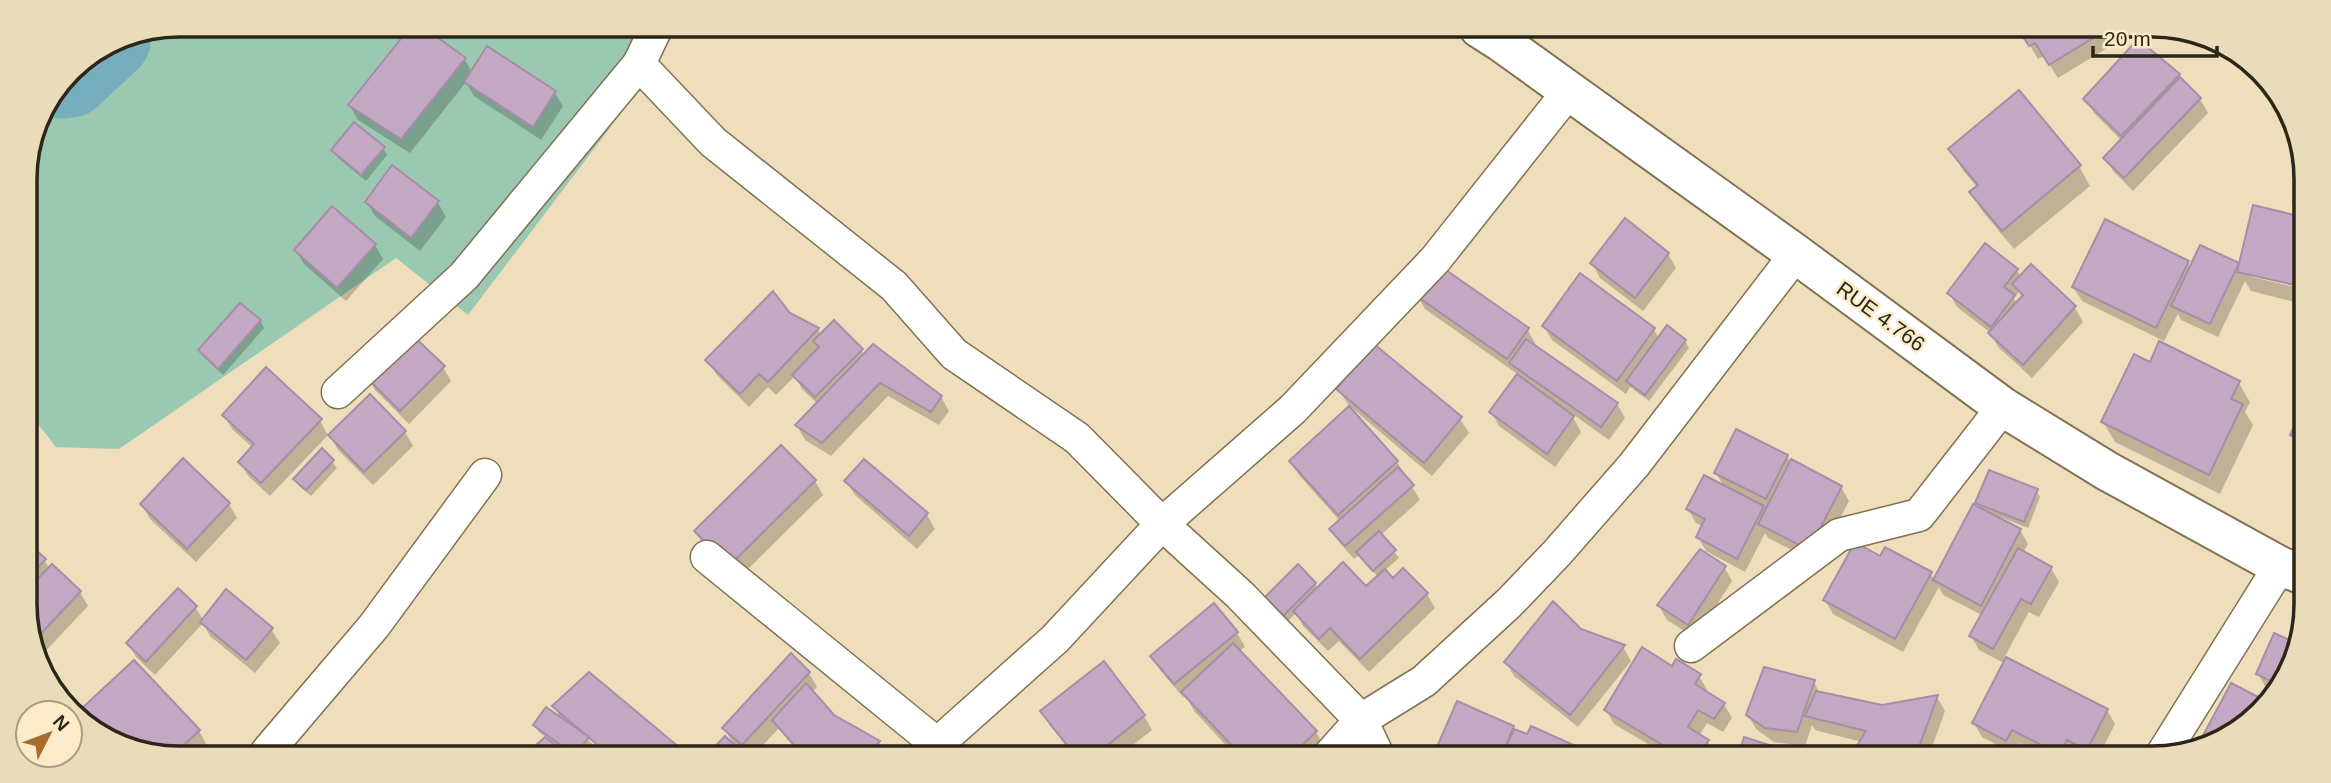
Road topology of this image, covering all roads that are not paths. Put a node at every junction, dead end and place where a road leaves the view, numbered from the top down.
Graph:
1 (652, 37) edge
2 (1503, 37) edge
3 (639, 64) junction
4 (1569, 91) junction
5 (1796, 254) junction
6 (338, 392) dead end
7 (2003, 407) junction
8 (485, 475) dead end
9 (1161, 524) junction
10 (707, 557) dead end
11 (2291, 570) edge
12 (1691, 646) dead end
13 (1362, 720) junction
14 (2169, 745) edge
15 (272, 746) edge
16 (926, 746) edge
17 (935, 746) edge
18 (1338, 746) edge
19 (1374, 746) edge

1 - 3 street
2 - 4 street, RUE 4.766
3 - 6 street
3 - 9 street
4 - 5 street, RUE 4.766
4 - 9 street
5 - 7 street, RUE 4.766
5 - 13 street
7 - 11 street, RUE 4.766
7 - 12 street
8 - 15 street
9 - 13 street
9 - 17 street
10 - 16 street
11 - 14 street
13 - 18 street
13 - 19 street

